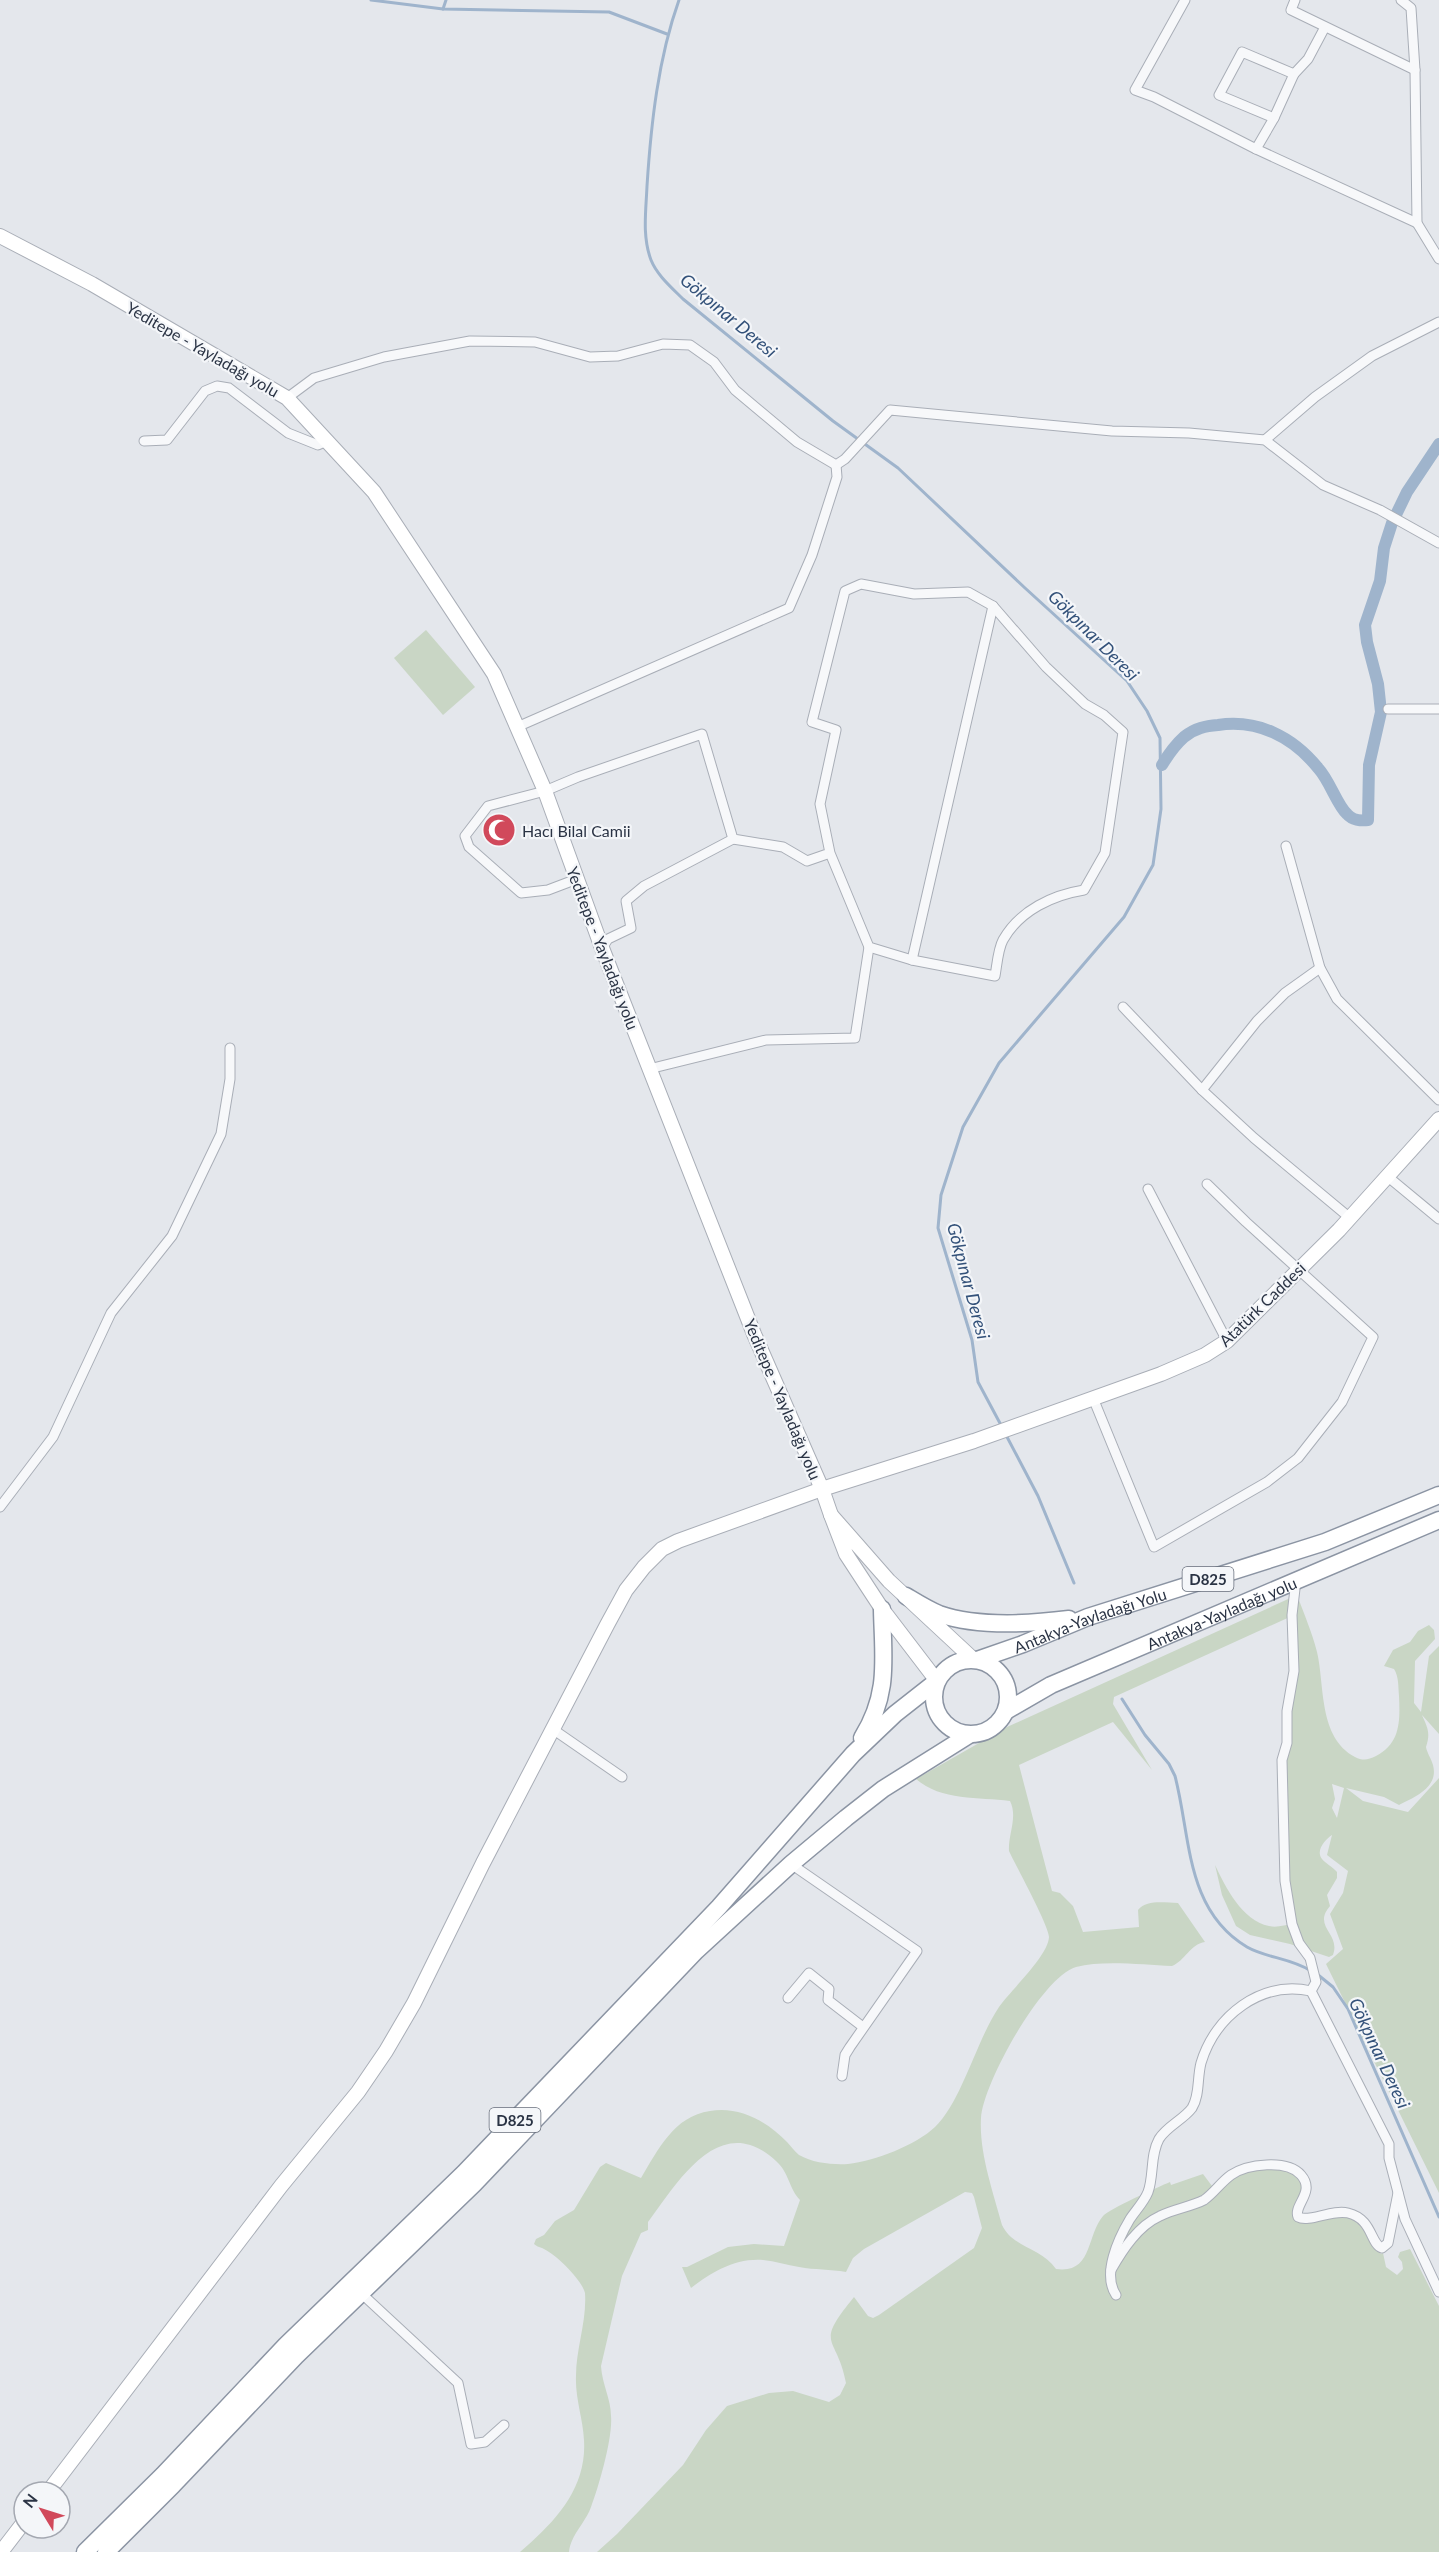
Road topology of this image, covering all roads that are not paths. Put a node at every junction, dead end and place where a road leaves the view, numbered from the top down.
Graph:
1 (1185, 0) edge
2 (1295, 0) edge
3 (1401, 0) edge
4 (1325, 27) junction
5 (1415, 70) junction
6 (1294, 74) junction
7 (1274, 118) junction
8 (1256, 149) junction
9 (1417, 224) junction
10 (1, 238) edge
11 (1439, 259) edge
12 (1439, 322) edge
13 (287, 398) junction
14 (1265, 440) junction
15 (144, 441) dead end
16 (327, 441) junction
17 (836, 465) junction
18 (1439, 543) edge
19 (993, 606) junction
20 (1388, 709) dead end
21 (1439, 709) edge
22 (517, 727) junction
23 (545, 791) junction
24 (733, 839) junction
25 (1286, 846) dead end
26 (830, 853) junction
27 (577, 879) junction
28 (869, 947) junction
29 (602, 948) junction
30 (912, 960) junction
31 (1320, 968) junction
32 (1123, 1007) dead end
33 (230, 1048) dead end
34 (649, 1069) junction
35 (1202, 1090) junction
36 (1439, 1100) edge
37 (1439, 1119) edge
38 (1387, 1176) junction
39 (1207, 1184) dead end
40 (1148, 1189) dead end
41 (1350, 1218) junction
42 (1439, 1219) edge
43 (1299, 1269) junction
44 (1227, 1341) junction
45 (1093, 1398) junction
46 (822, 1489) junction
47 (1439, 1496) edge
48 (0, 1507) edge
49 (831, 1515) junction
50 (1439, 1520) edge
51 (1296, 1580) junction
52 (906, 1596) junction
53 (882, 1609) junction
54 (1088, 1617) junction
55 (975, 1660) junction
56 (937, 1681) junction
57 (1006, 1711) junction
58 (554, 1730) junction
59 (969, 1735) junction
60 (853, 1754) junction
61 (622, 1777) dead end
62 (790, 1864) junction
63 (1313, 1986) junction
64 (788, 1998) dead end
65 (863, 2027) junction
66 (842, 2076) dead end
67 (1398, 2188) junction
68 (1111, 2270) junction
69 (1439, 2292) edge
70 (362, 2294) junction
71 (1116, 2295) dead end
72 (504, 2425) dead end
73 (57, 2480) edge
74 (12, 2538) edge
75 (1, 2552) edge
76 (85, 2552) edge
77 (106, 2552) edge

1 - 8 street
2 - 4 street
3 - 5 street
4 - 5 street
4 - 6 street
5 - 9 street
6 - 7 street
6 - 7 street
7 - 8 street
8 - 9 street
9 - 11 street
10 - 13 main road, Yeditepe - Yayladağı yolu
12 - 14 street
13 - 16 main road, Yeditepe - Yayladağı yolu
13 - 17 street
14 - 17 street
14 - 18 street
15 - 16 street
16 - 22 main road, Yeditepe - Yayladağı yolu
17 - 22 street
19 - 26 street
19 - 30 street
19 - 30 street
20 - 21 street
22 - 23 main road, Yeditepe - Yayladağı yolu
23 - 24 street
23 - 27 main road, Yeditepe - Yayladağı yolu
23 - 27 street
24 - 26 street
24 - 29 street
25 - 31 street
26 - 28 street
27 - 29 main road, Yeditepe - Yayladağı yolu
28 - 30 street
28 - 34 street
29 - 34 main road, Yeditepe - Yayladağı yolu
31 - 35 street
31 - 36 street
32 - 35 street
33 - 48 street
34 - 46 main road, Yeditepe - Yayladağı yolu
35 - 41 street
37 - 38 main road, Atatürk Caddesi
38 - 41 main road, Atatürk Caddesi
38 - 42 street
39 - 43 street
40 - 44 street
41 - 43 main road, Atatürk Caddesi
43 - 44 main road, Atatürk Caddesi
43 - 45 street
44 - 45 main road, Atatürk Caddesi
45 - 46 main road, Atatürk Caddesi
46 - 49 main road, Yeditepe - Yayladağı yolu
46 - 58 main road, Atatürk Caddesi
47 - 54 highway, Antakya-Yayladağı Yolu / D825
49 - 52 main road, Yeditepe - Yayladağı yolu
49 - 53 main road, Yeditepe - Yayladağı yolu
50 - 51 highway, Antakya-Yayladağı yolu / D825
51 - 57 highway, Antakya-Yayladağı yolu / D825
51 - 63 street
52 - 54 highway
52 - 55 main road, Yeditepe - Yayladağı yolu
53 - 56 main road, Yeditepe - Yayladağı yolu
53 - 60 highway
54 - 55 highway, Antakya-Yayladağı Yolu / D825
55 - 56 highway
55 - 57 highway
56 - 59 highway
56 - 60 highway, D825
57 - 59 highway
58 - 61 street
58 - 73 main road, Atatürk Caddesi
59 - 62 highway, D825
60 - 76 highway, D825
62 - 65 street
62 - 70 highway, D825
63 - 67 street
63 - 68 street
64 - 65 street
65 - 66 street
67 - 68 street
67 - 69 street
68 - 71 street
70 - 72 street
70 - 77 highway, D825
74 - 75 main road

